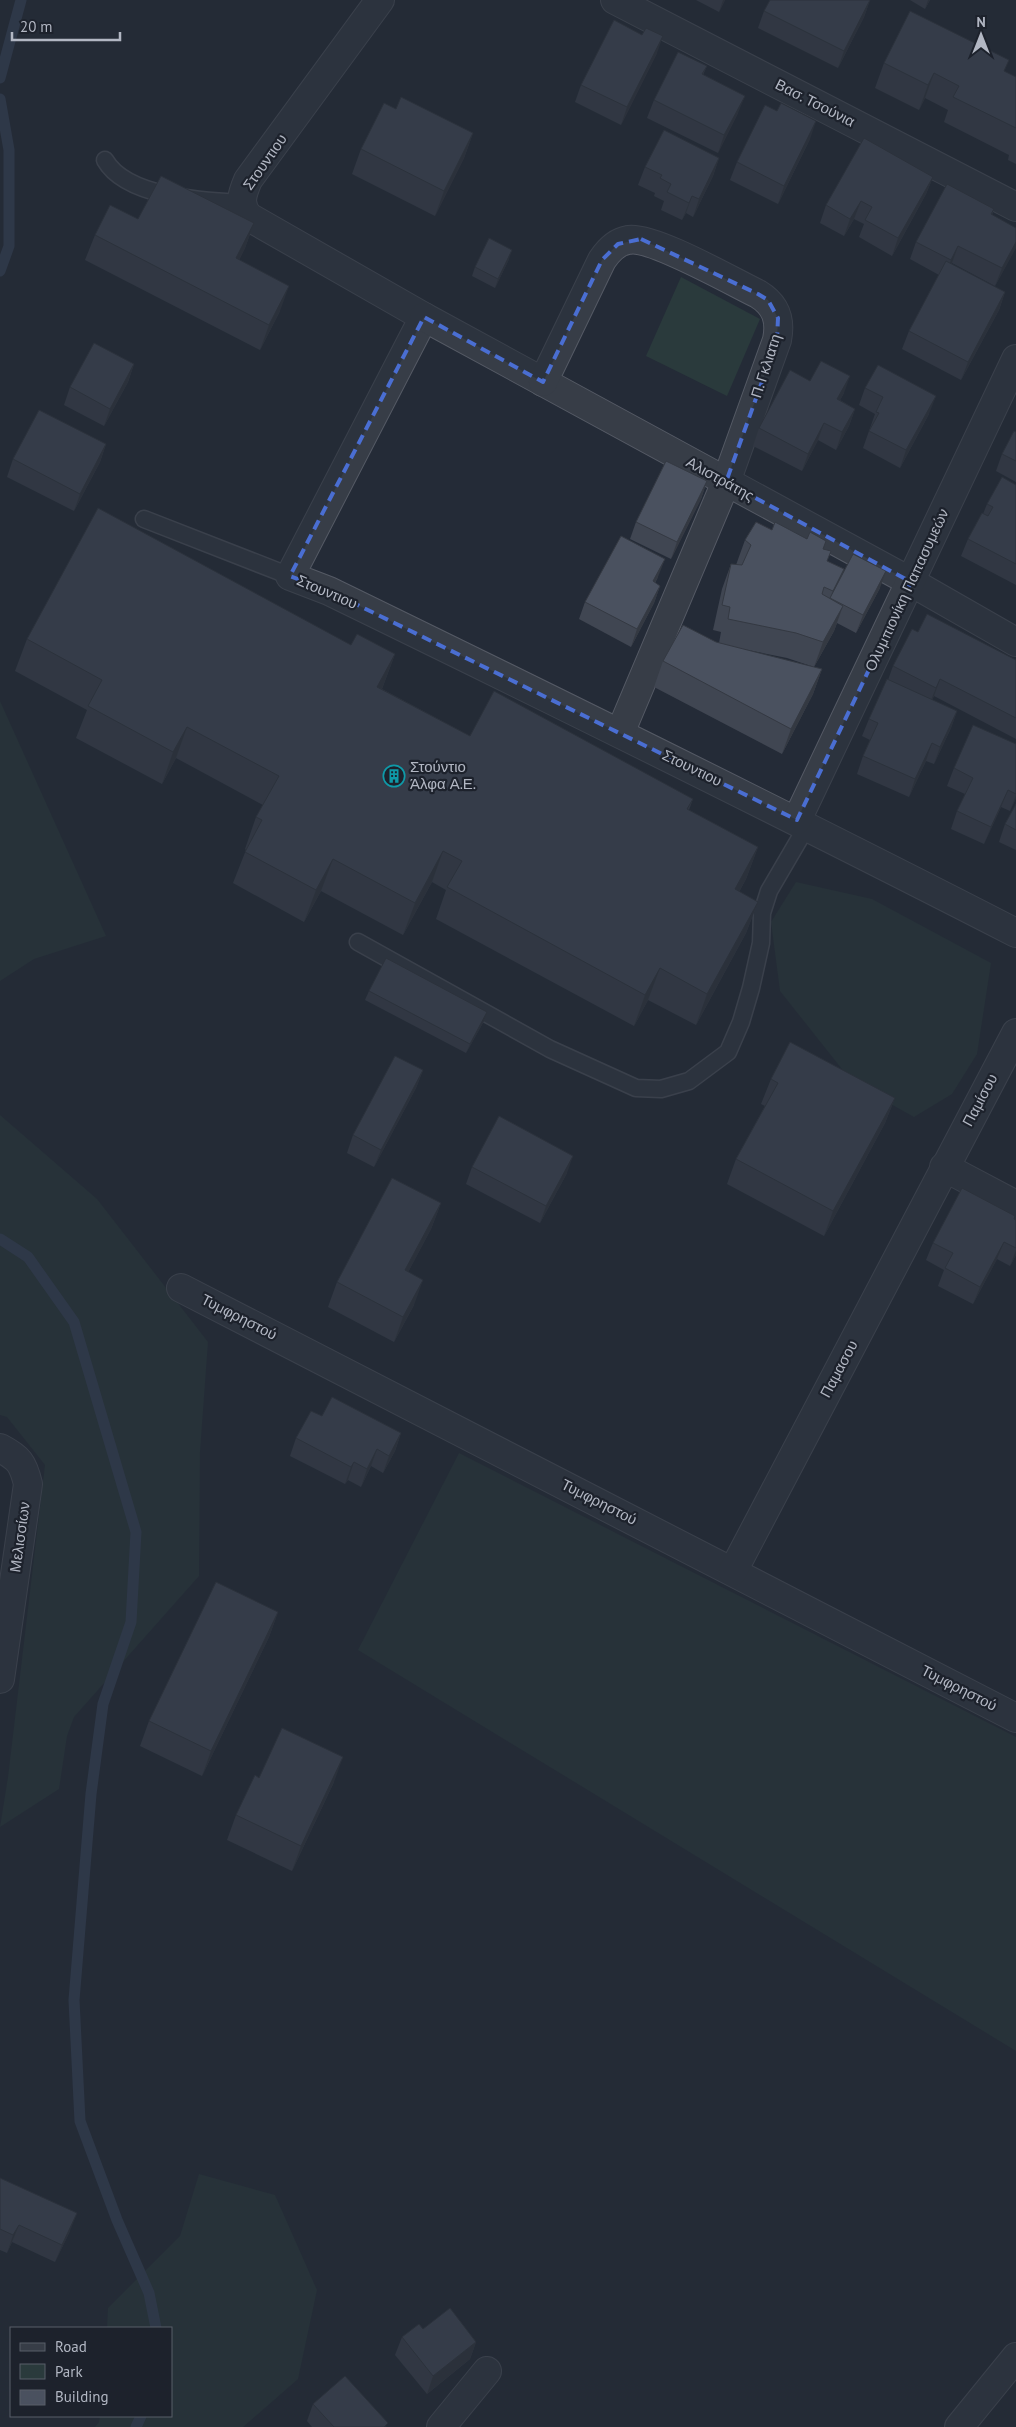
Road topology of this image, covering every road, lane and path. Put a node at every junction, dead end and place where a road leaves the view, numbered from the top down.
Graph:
1 (380, 0) edge
2 (614, 0) edge
3 (105, 160) dead end
4 (241, 203) junction
5 (1016, 207) edge
6 (424, 317) junction
7 (1016, 359) edge
8 (543, 382) junction
9 (726, 482) junction
10 (144, 519) dead end
11 (290, 576) junction
12 (911, 582) junction
13 (1016, 642) edge
14 (620, 732) junction
15 (802, 823) junction
16 (1016, 934) edge
17 (358, 942) dead end
18 (1016, 1033) edge
19 (944, 1167) junction
20 (1016, 1205) edge
21 (181, 1288) dead end
22 (0, 1448) edge
23 (733, 1571) junction
24 (0, 1679) edge
25 (1016, 1718) edge
26 (1016, 2357) edge
27 (487, 2371) dead end
28 (441, 2427) edge
29 (959, 2427) edge

1 - 4 street, Στουντιου
2 - 5 street, Βασ. Τσούνια
3 - 4 lane
4 - 6 street, Στουντιου
6 - 8 street, Αλιστράτης
6 - 11 street, Στουντιου
7 - 12 street, Ολυμπιονίκη Παπασυμεών
8 - 9 street, Αλιστράτης
8 - 9 street, Π. Γκλιατη
9 - 12 street, Αλιστράτης
9 - 14 street, Π. Γκλιατη
10 - 11 lane
11 - 14 street, Στουντιου
12 - 13 street, Αλιστράτης
12 - 15 street, Ολυμπιονίκη Παπασυμεών
14 - 15 street, Στουντιου
15 - 16 street, Στουντιου
15 - 17 lane
18 - 19 street, Παμίσου
19 - 20 street
19 - 23 street, Παμασου
21 - 23 street, Τυμφρηστού
22 - 24 street, Μελισσίων
23 - 25 street, Τυμφρηστού
26 - 29 street
27 - 28 street

